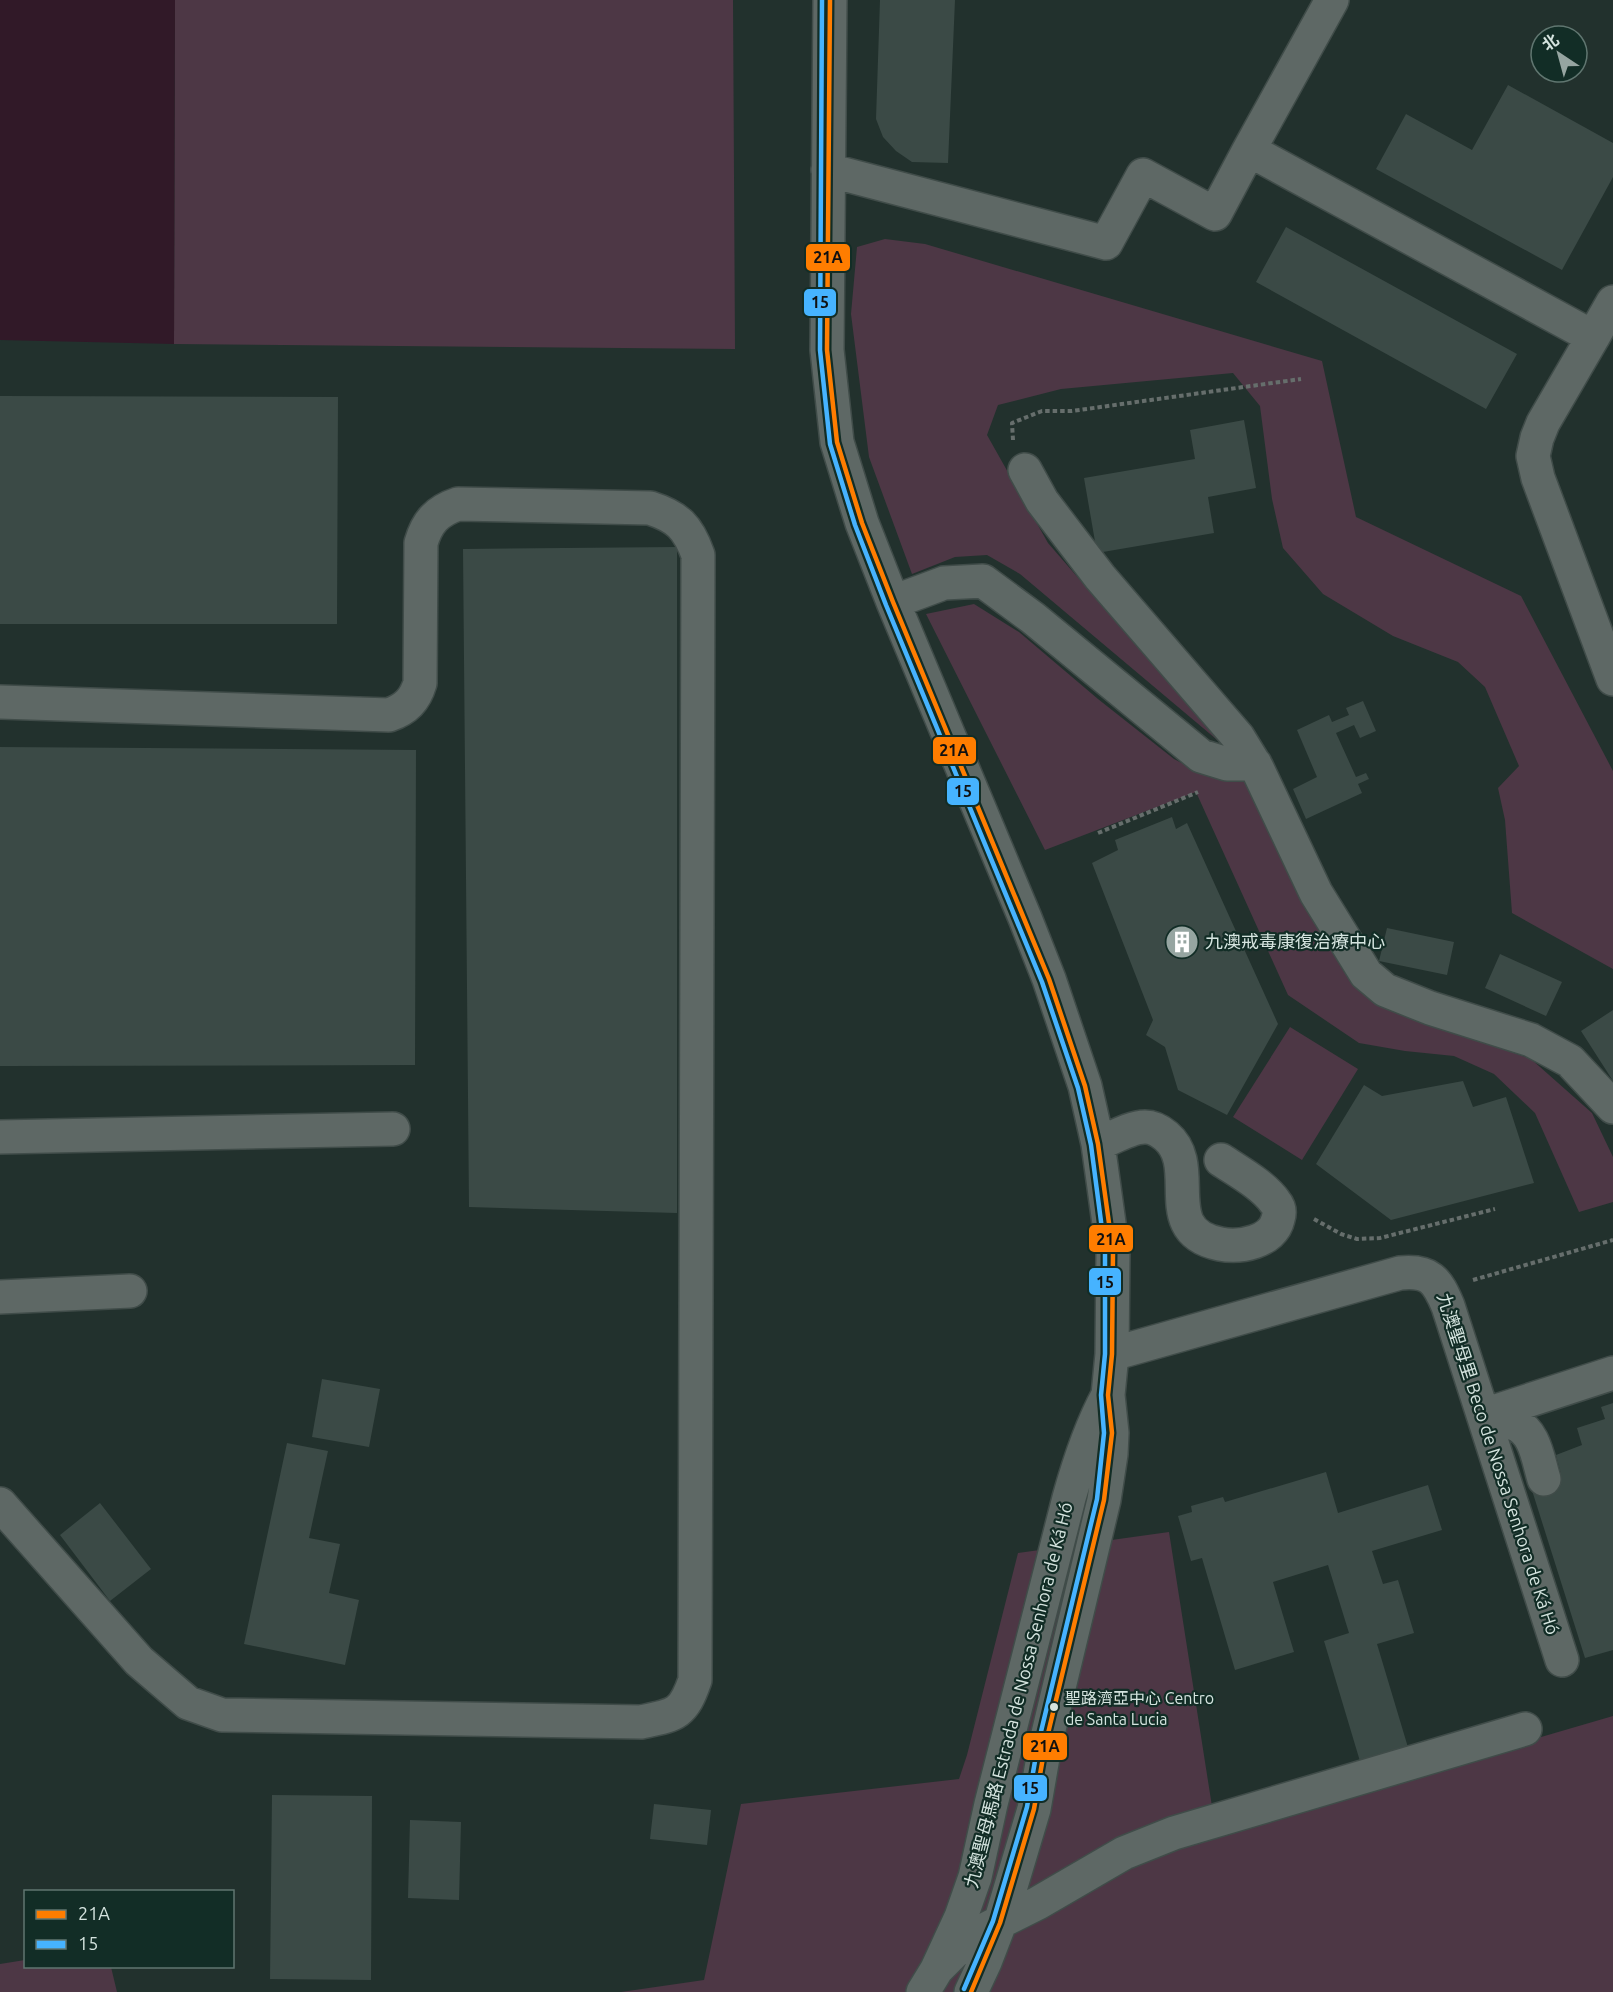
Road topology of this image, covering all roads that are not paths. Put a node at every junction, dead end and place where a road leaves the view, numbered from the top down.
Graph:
1 (830, 0) edge
2 (1332, 0) edge
3 (1249, 150) junction
4 (828, 170) junction
5 (1613, 302) edge
6 (1593, 337) junction
7 (1025, 470) road end
8 (893, 602) junction
9 (1613, 679) edge
10 (0, 702) edge
11 (1255, 764) junction
12 (1613, 1107) edge
13 (393, 1129) dead end
14 (0, 1137) edge
15 (1098, 1144) junction
16 (1221, 1160) dead end
17 (130, 1291) dead end
18 (0, 1298) edge
19 (1112, 1354) junction
20 (1613, 1373) edge
21 (1613, 1391) edge
22 (1108, 1395) junction
23 (1510, 1424) junction
24 (1544, 1479) dead end
25 (0, 1504) edge
26 (1563, 1660) dead end
27 (1525, 1729) dead end
28 (1000, 1923) junction
29 (930, 1981) edge
30 (971, 1992) edge

1 - 4 street, 九澳聖母馬路 Estrada de Nossa Senhora de Ká Hó
2 - 3 street
3 - 4 street
3 - 6 street
4 - 8 street, 九澳聖母馬路 Estrada de Nossa Senhora de Ká Hó
5 - 6 street
6 - 9 street
7 - 11 street
8 - 11 street
8 - 15 street, 九澳聖母馬路 Estrada de Nossa Senhora de Ká Hó
10 - 25 street
11 - 12 street
13 - 14 street
15 - 16 street
15 - 19 street, 九澳聖母馬路 Estrada de Nossa Senhora de Ká Hó
17 - 18 street
19 - 22 street, 九澳聖母馬路 Estrada de Nossa Senhora de Ká Hó
19 - 23 street, 九澳聖母里 Beco de Nossa Senhora de Ká Hó
20 - 23 street
21 - 23 street
22 - 28 street, 九澳聖母馬路 Estrada de Nossa Senhora de Ká Hó
22 - 29 street, 九澳聖母馬路 Estrada de Nossa Senhora de Ká Hó
23 - 24 street
23 - 26 street, 九澳聖母里 Beco de Nossa Senhora de Ká Hó
27 - 28 street
28 - 29 street
28 - 30 street, 九澳聖母馬路 Estrada de Nossa Senhora de Ká Hó

